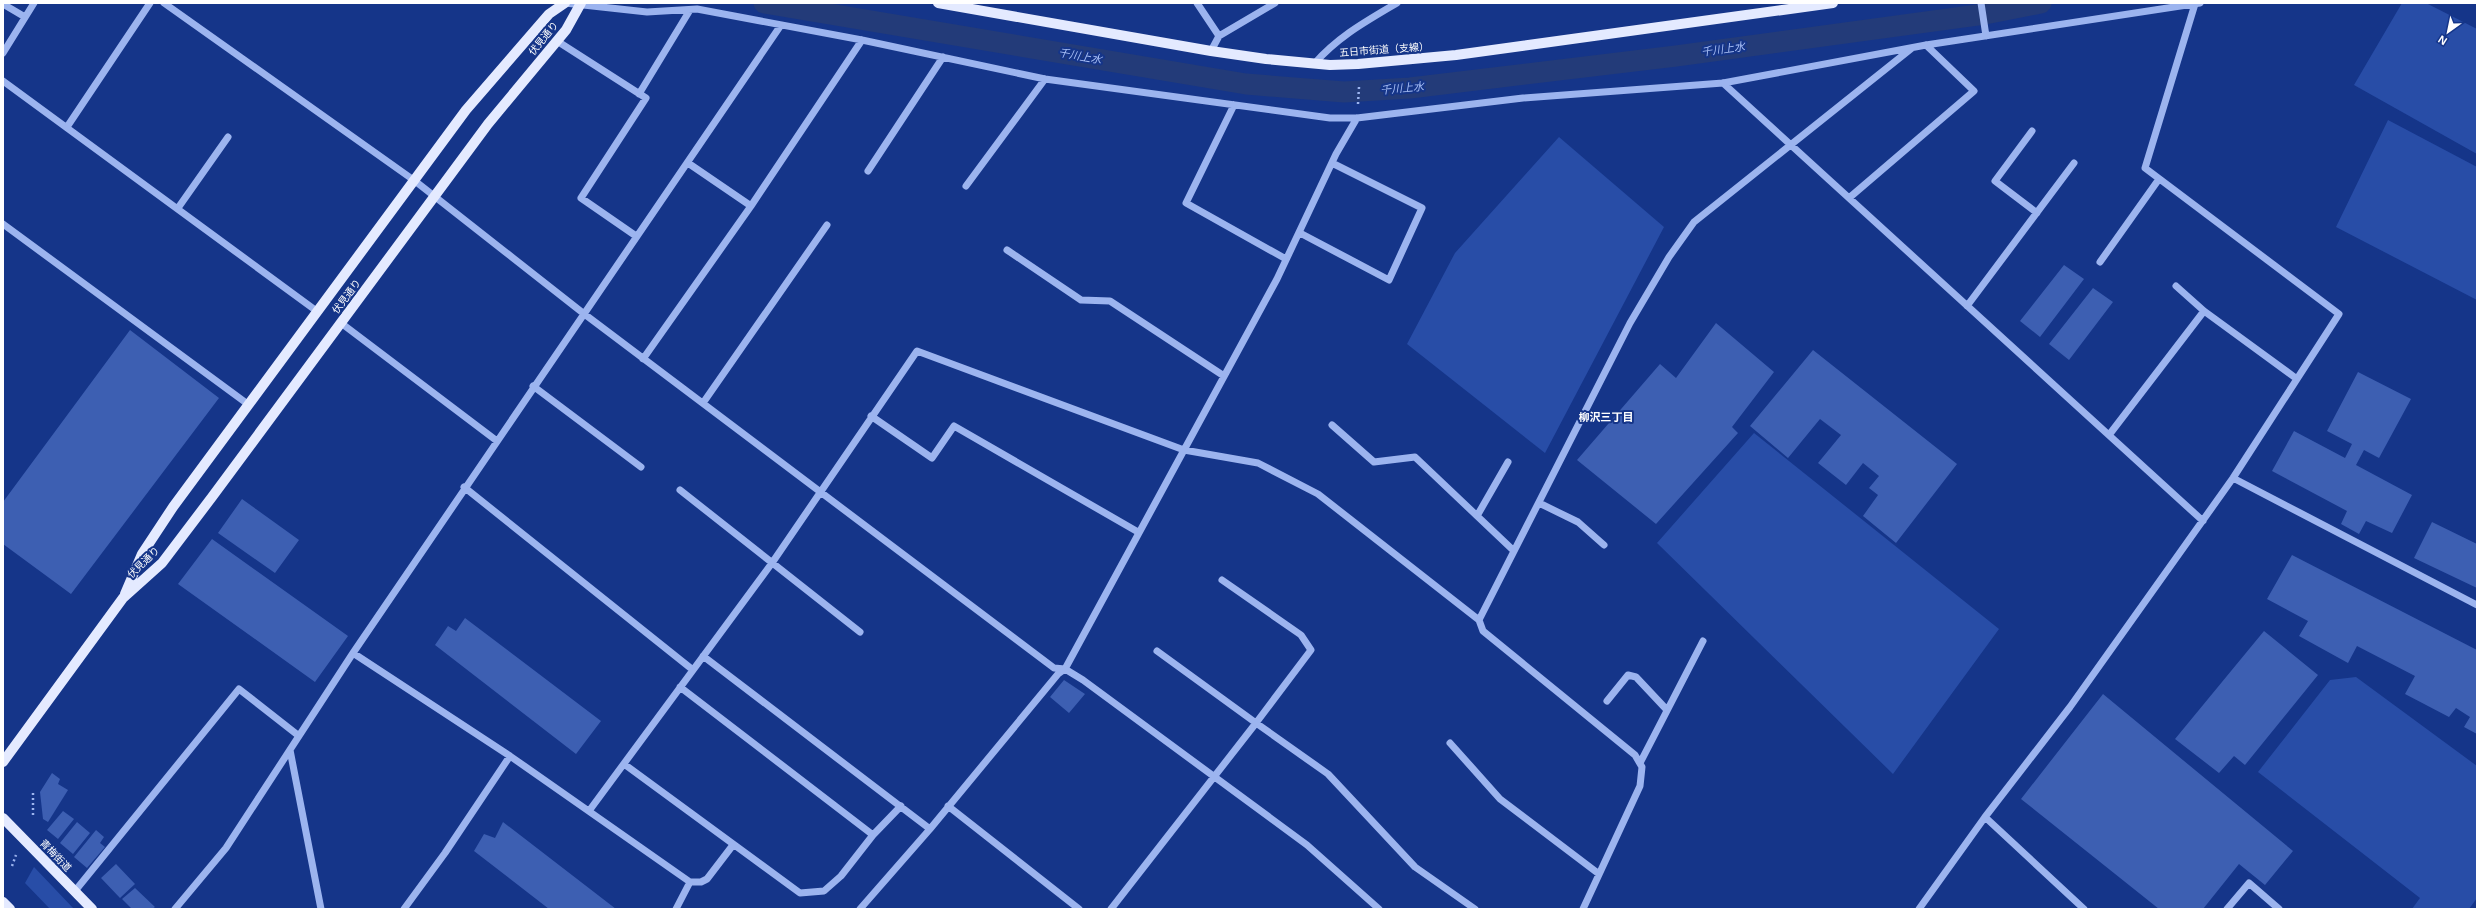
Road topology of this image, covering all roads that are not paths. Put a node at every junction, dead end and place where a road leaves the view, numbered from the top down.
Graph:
1 (34, 3) edge
2 (150, 3) edge
3 (164, 3) edge
4 (565, 3) edge
5 (938, 3) edge
6 (1197, 3) edge
7 (1275, 3) edge
8 (1397, 3) edge
9 (1833, 3) edge
10 (1981, 3) edge
11 (3, 4) edge
12 (580, 4) edge
13 (2198, 4) edge
14 (690, 10) junction
15 (26, 16) junction
16 (781, 25) junction
17 (1219, 36) junction
18 (1986, 36) junction
19 (862, 40) junction
20 (557, 41) junction
21 (1926, 45) junction
22 (1914, 47) junction
23 (1211, 51) junction
24 (3, 53) edge
25 (943, 57) junction
26 (1314, 64) junction
27 (1045, 79) junction
28 (3, 81) edge
29 (1722, 83) junction
30 (639, 94) junction
31 (1234, 105) junction
32 (1357, 118) junction
33 (67, 127) junction
34 (2032, 131) dead end
35 (228, 137) dead end
36 (1789, 144) junction
37 (688, 163) junction
38 (1332, 163) junction
39 (2074, 163) dead end
40 (868, 171) dead end
41 (2159, 179) junction
42 (415, 181) junction
43 (966, 186) dead end
44 (436, 197) junction
45 (1849, 198) junction
46 (751, 206) junction
47 (178, 208) junction
48 (2037, 213) junction
49 (3, 224) edge
50 (827, 225) dead end
51 (1300, 233) junction
52 (636, 236) junction
53 (1007, 250) dead end
54 (1286, 259) junction
55 (2100, 262) dead end
56 (2176, 286) dead end
57 (1967, 306) junction
58 (2204, 311) junction
59 (318, 312) junction
60 (583, 313) junction
61 (341, 323) junction
62 (643, 359) junction
63 (1224, 376) junction
64 (2297, 379) junction
65 (533, 386) junction
66 (702, 403) junction
67 (249, 405) junction
68 (871, 416) junction
69 (1332, 425) dead end
70 (2109, 435) junction
71 (497, 441) junction
72 (1184, 450) junction
73 (1508, 462) dead end
74 (641, 467) dead end
75 (2233, 478) junction
76 (464, 487) junction
77 (680, 490) dead end
78 (820, 492) junction
79 (1539, 503) junction
80 (1477, 516) junction
81 (2203, 521) junction
82 (1138, 532) junction
83 (1604, 545) dead end
84 (1514, 551) junction
85 (772, 563) junction
86 (1222, 580) dead end
87 (123, 598) junction
88 (2477, 605) edge
89 (1479, 620) junction
90 (860, 632) dead end
91 (1703, 641) dead end
92 (1157, 651) dead end
93 (353, 653) junction
94 (703, 656) junction
95 (1065, 669) junction
96 (693, 670) junction
97 (680, 687) junction
98 (1607, 701) dead end
99 (1667, 710) junction
100 (1256, 723) junction
101 (299, 736) junction
102 (1450, 743) dead end
103 (290, 750) junction
104 (510, 756) junction
105 (3, 762) edge
106 (1640, 763) junction
107 (624, 764) junction
108 (1214, 779) junction
109 (900, 806) junction
110 (948, 806) junction
111 (589, 811) junction
112 (1985, 817) junction
113 (3, 818) edge
114 (930, 829) junction
115 (873, 835) junction
116 (733, 845) junction
117 (1599, 874) junction
118 (690, 882) junction
119 (75, 892) junction
120 (3, 902) edge
121 (10, 909) edge
122 (92, 909) edge
123 (175, 909) edge
124 (321, 909) edge
125 (404, 909) edge
126 (676, 909) edge
127 (860, 909) edge
128 (1079, 909) edge
129 (1111, 909) edge
130 (1379, 909) edge
131 (1475, 909) edge
132 (1583, 909) edge
133 (1919, 909) edge
134 (2084, 909) edge
135 (2227, 909) edge
136 (2279, 909) edge

1 - 15 street
2 - 33 street
3 - 42 street
4 - 12 street
4 - 42 main road, 伏見通り
5 - 23 main road, 五日市街道（支線）
6 - 17 street
7 - 17 street
8 - 26 street
9 - 26 main road, 五日市街道（支線）
10 - 18 street
11 - 15 street
12 - 14 street
12 - 20 main road, 伏見通り
13 - 18 street
13 - 41 street
14 - 16 street
14 - 30 street
15 - 24 street
16 - 19 street
16 - 37 street
17 - 23 street
18 - 21 street
19 - 25 street
19 - 46 street
20 - 30 street
20 - 44 main road, 伏見通り
21 - 22 street
21 - 45 street
22 - 29 street
22 - 36 street
23 - 26 main road, 五日市街道（支線）
25 - 27 street
25 - 40 street
27 - 31 street
27 - 43 street
28 - 33 street
29 - 32 street
29 - 36 street
30 - 52 street
31 - 32 street
31 - 54 street
32 - 38 street
33 - 47 street
34 - 48 street
35 - 47 street
36 - 45 street
36 - 79 street
37 - 46 street
37 - 52 street
38 - 51 street
38 - 51 street
39 - 48 street
41 - 55 street
41 - 64 street
42 - 44 street
42 - 59 main road, 伏見通り
44 - 60 street
44 - 61 main road, 伏見通り
45 - 57 street
46 - 62 street
47 - 59 street
48 - 57 street
49 - 67 street
50 - 66 street
51 - 54 street
52 - 60 street
53 - 63 street
54 - 63 street
56 - 58 street
57 - 70 street
58 - 64 street
58 - 70 street
59 - 67 main road, 伏見通り
60 - 62 street
60 - 65 street
61 - 71 street
61 - 87 main road, 伏見通り
62 - 66 street
63 - 72 street
64 - 75 street
65 - 71 street
65 - 74 street
66 - 78 street
67 - 87 main road, 伏見通り
68 - 72 street
68 - 78 street
68 - 82 street
69 - 80 street
70 - 81 street
71 - 76 street
72 - 82 street
72 - 89 street
73 - 80 street
75 - 81 street
75 - 88 street
76 - 93 street
76 - 96 street
77 - 85 street
78 - 85 street
78 - 95 street
79 - 83 street
79 - 84 street
80 - 84 street
81 - 112 street
82 - 95 street
84 - 89 street
85 - 90 street
85 - 94 street
86 - 100 street
87 - 105 main road, 伏見通り
89 - 106 street
91 - 99 street
92 - 100 street
93 - 101 street
93 - 104 street
94 - 96 street
94 - 109 street
95 - 108 street
95 - 110 street
96 - 97 street
97 - 107 street
97 - 115 street
98 - 99 street
99 - 106 street
100 - 108 street
100 - 131 street
101 - 103 street
101 - 119 street
102 - 117 street
103 - 123 street
103 - 124 street
104 - 111 street
104 - 125 street
106 - 117 street
107 - 111 street
107 - 116 street
108 - 129 street
108 - 130 street
109 - 114 street
109 - 115 street
110 - 114 street
110 - 128 street
111 - 118 street
112 - 133 street
112 - 134 street
113 - 119 main road, 青梅街道
114 - 127 street
115 - 116 street
116 - 118 street
117 - 132 street
118 - 126 street
119 - 122 main road, 青梅街道
120 - 121 main road
135 - 136 street

